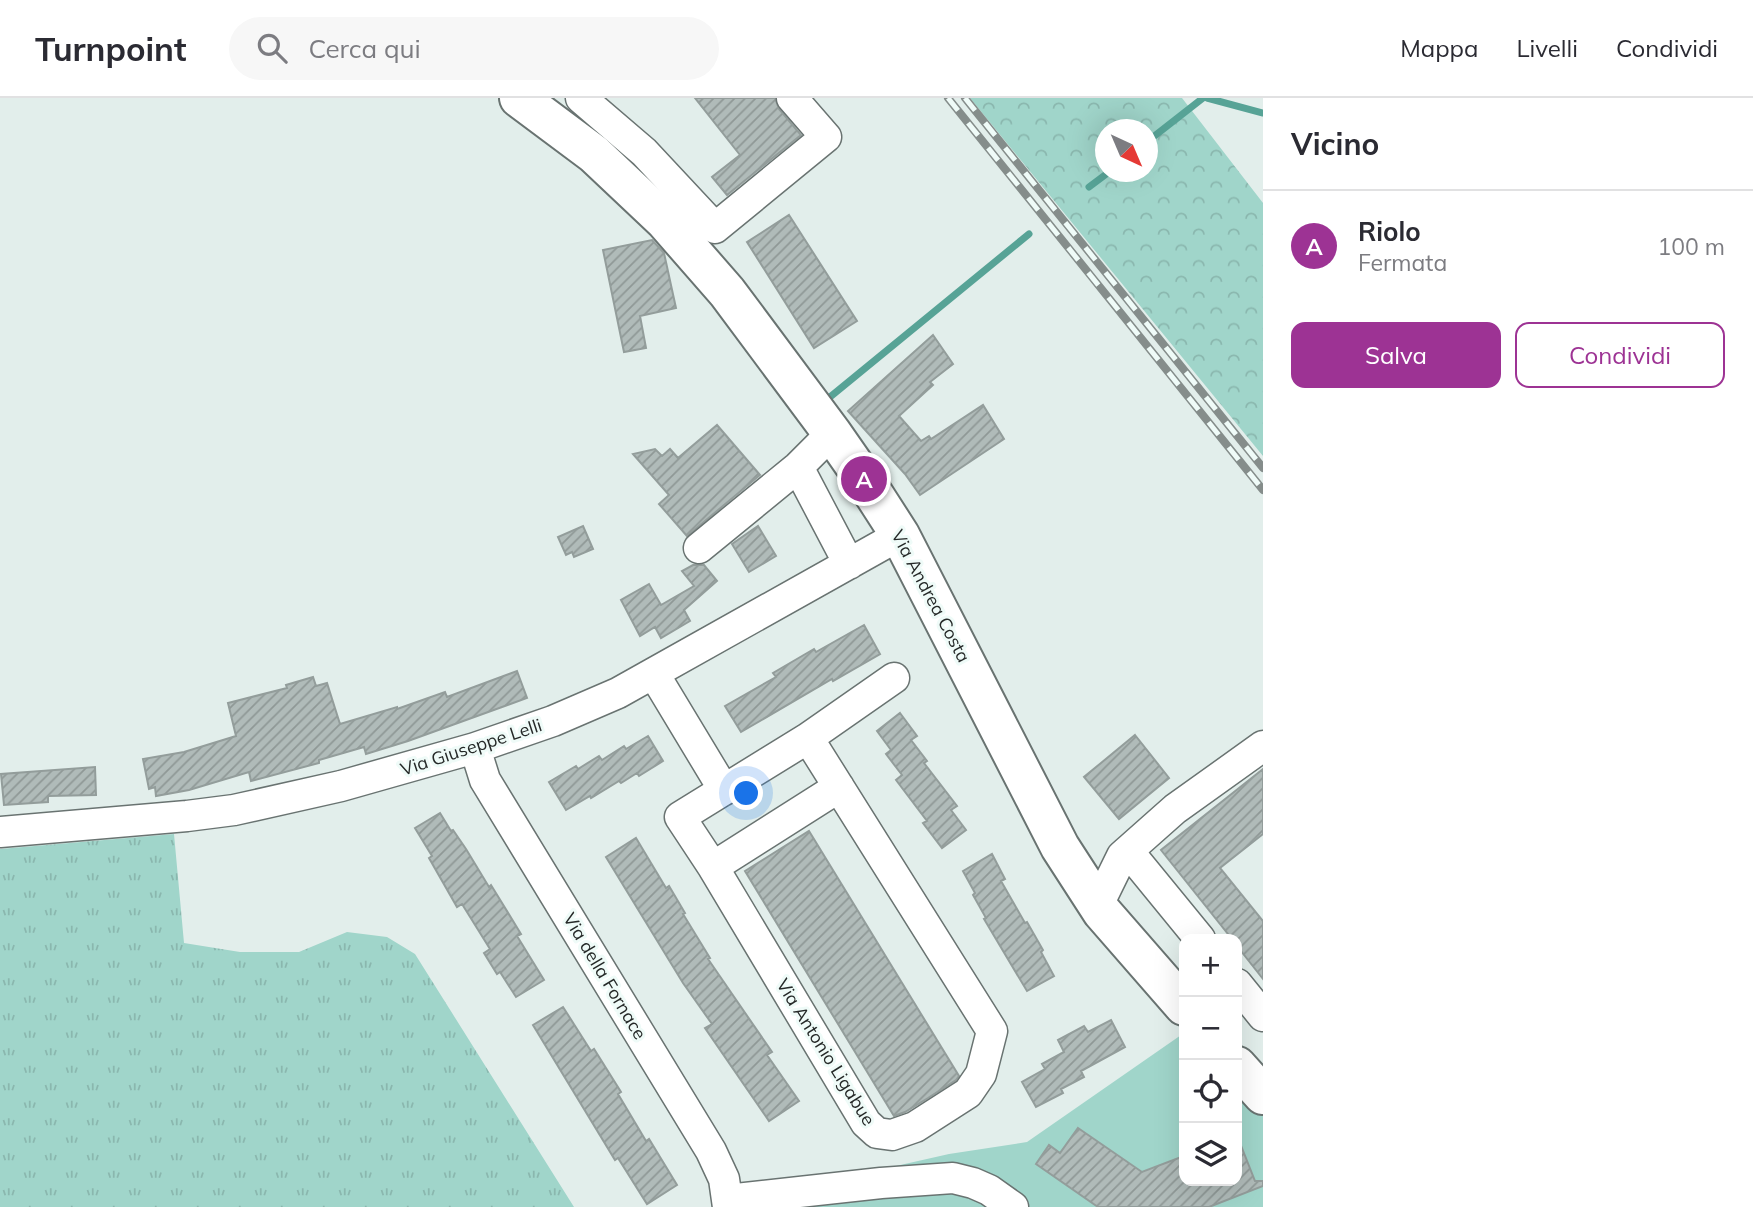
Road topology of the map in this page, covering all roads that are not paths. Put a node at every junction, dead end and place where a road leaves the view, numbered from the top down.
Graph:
1 (519, 98) edge
2 (581, 98) edge
3 (792, 98) edge
4 (632, 165) junction
5 (832, 433) junction
6 (798, 467) junction
7 (900, 535) junction
8 (699, 548) dead end
9 (849, 564) junction
10 (654, 674) junction
11 (894, 678) dead end
12 (808, 738) junction
13 (1263, 746) edge
14 (475, 748) junction
15 (839, 788) junction
16 (724, 790) junction
17 (0, 832) edge
18 (1128, 851) junction
19 (713, 866) junction
20 (1098, 905) junction
21 (1196, 934) edge
22 (1242, 990) edge
23 (1179, 1000) edge
24 (1263, 1016) edge
25 (1242, 1072) edge
26 (1263, 1095) edge
27 (727, 1204) edge
28 (1013, 1207) edge

1 - 4 main road, Via Andrea Costa
2 - 4 street
3 - 4 street
4 - 5 main road, Via Andrea Costa
5 - 6 street
5 - 7 main road, Via Andrea Costa
6 - 8 street
6 - 9 street
7 - 9 street, Via Giuseppe Lelli
7 - 20 main road, Via Andrea Costa
9 - 10 street, Via Giuseppe Lelli
10 - 14 street, Via Giuseppe Lelli
10 - 16 street
11 - 12 street
12 - 15 street, Via Antonio Ligabue
12 - 16 street, Via Antonio Ligabue
13 - 18 street
14 - 17 street, Via Giuseppe Lelli
14 - 27 street, Via della Fornace
15 - 19 street
15 - 19 street, Via Antonio Ligabue
16 - 19 street, Via Antonio Ligabue
18 - 20 street
18 - 21 street
20 - 23 main road, Via Andrea Costa
22 - 24 street
25 - 26 main road
27 - 28 street

